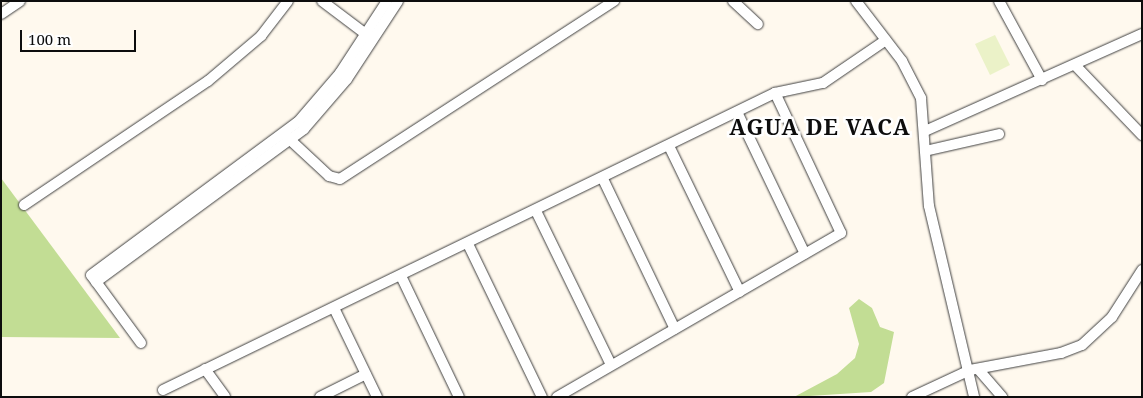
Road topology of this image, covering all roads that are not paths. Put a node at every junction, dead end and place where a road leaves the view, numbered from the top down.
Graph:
1 (20, 1) edge
2 (288, 1) edge
3 (322, 1) edge
4 (387, 1) edge
5 (398, 1) edge
6 (614, 1) edge
7 (733, 1) edge
8 (856, 1) edge
9 (999, 1) edge
10 (1, 14) edge
11 (758, 24) dead end
12 (1142, 34) edge
13 (369, 37) junction
14 (886, 40) junction
15 (1075, 65) junction
16 (1042, 80) junction
17 (774, 94) junction
18 (737, 112) junction
19 (925, 131) junction
20 (998, 134) dead end
21 (1142, 134) edge
22 (287, 137) junction
23 (669, 146) junction
24 (925, 151) junction
25 (603, 179) junction
26 (24, 205) dead end
27 (536, 211) junction
28 (468, 244) junction
29 (805, 254) junction
30 (1142, 270) edge
31 (401, 276) junction
32 (740, 292) junction
33 (334, 308) junction
34 (675, 329) junction
35 (140, 343) dead end
36 (611, 365) junction
37 (974, 369) junction
38 (205, 370) junction
39 (366, 374) junction
40 (164, 390) dead end
41 (225, 397) edge
42 (320, 397) edge
43 (377, 397) edge
44 (459, 397) edge
45 (542, 397) edge
46 (557, 397) edge
47 (912, 397) edge
48 (974, 397) edge
49 (1002, 397) edge

1 - 10 street
2 - 26 street
3 - 13 street
4 - 13 street
5 - 13 street
6 - 22 street
7 - 11 street
8 - 14 street
9 - 16 street
12 - 15 street
13 - 22 street
14 - 17 street
14 - 19 street
15 - 16 street
15 - 21 street
16 - 19 street
17 - 18 street
17 - 29 street
18 - 23 street
18 - 29 street
19 - 24 street
20 - 24 street
22 - 35 street
23 - 25 street
23 - 32 street
24 - 37 street
25 - 27 street
25 - 34 street
27 - 28 street
27 - 36 street
28 - 31 street
28 - 45 street
29 - 32 street
30 - 37 street
31 - 33 street
31 - 44 street
32 - 34 street
33 - 38 street
33 - 39 street
34 - 36 street
36 - 46 street
37 - 47 street
37 - 48 street
37 - 49 street
38 - 40 street
38 - 41 street
39 - 42 street
39 - 43 street

